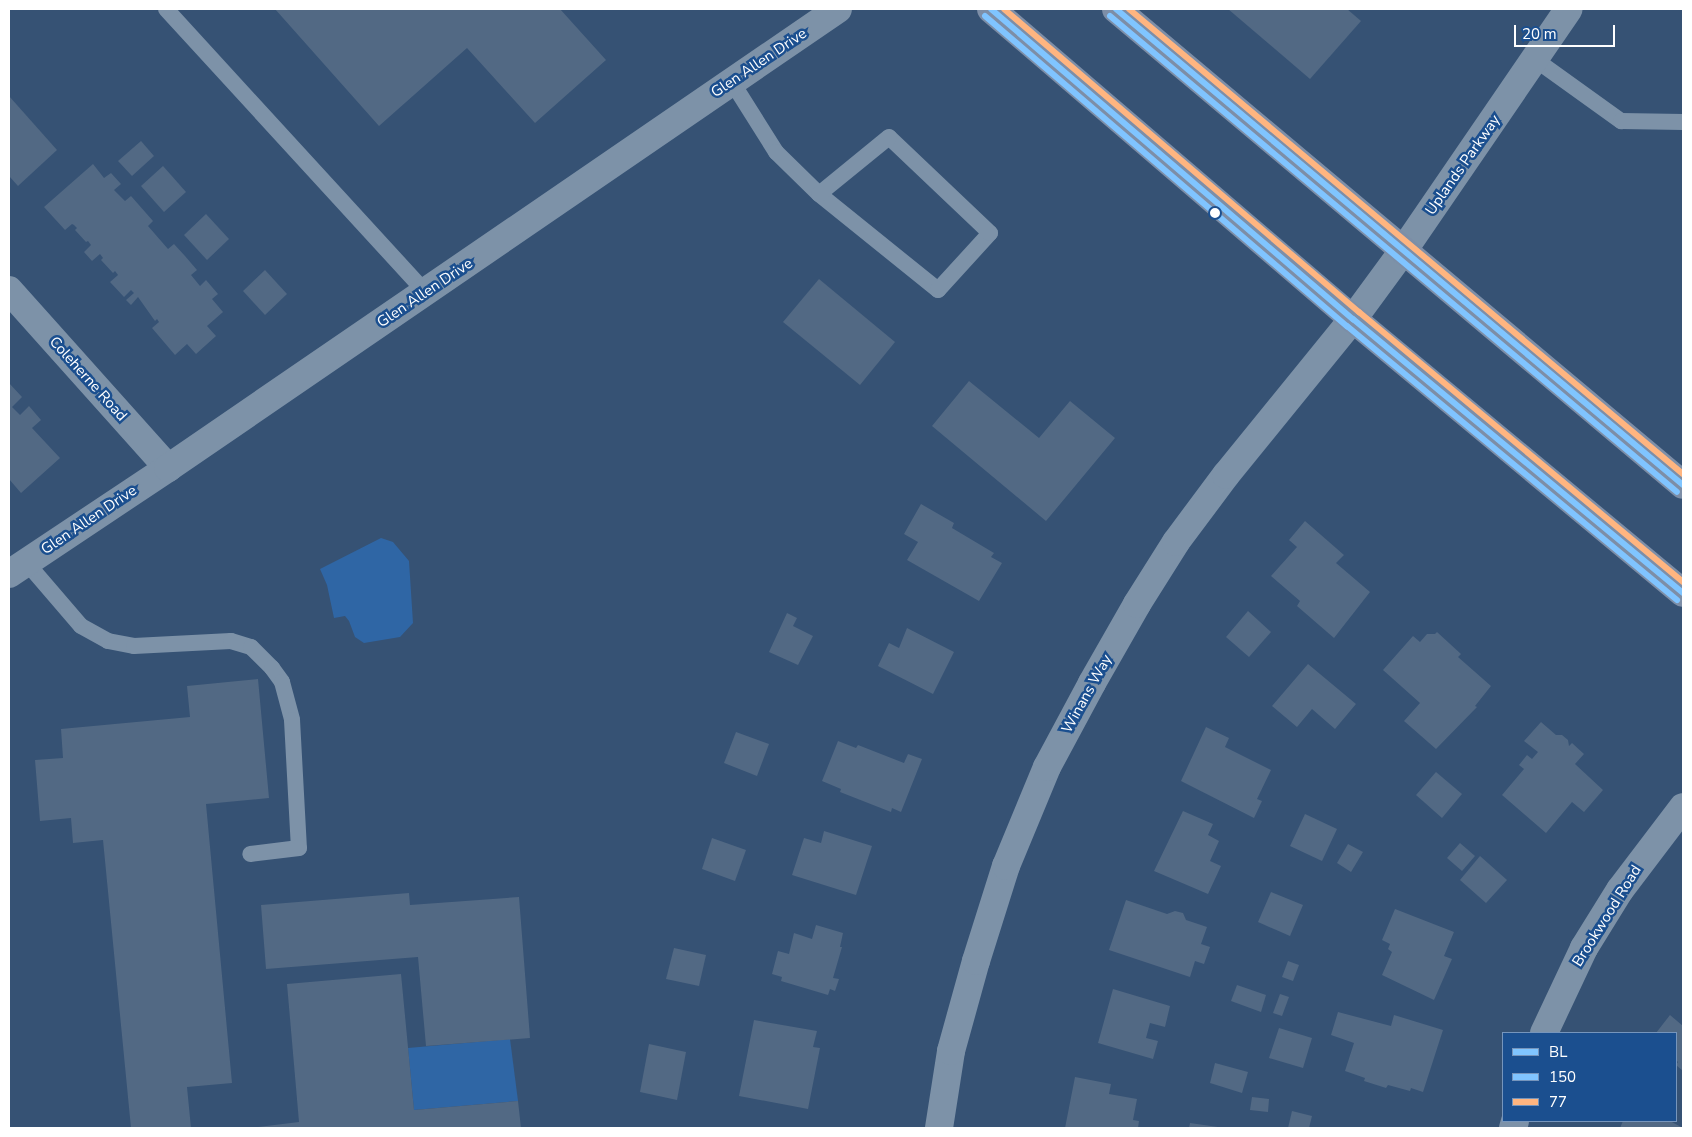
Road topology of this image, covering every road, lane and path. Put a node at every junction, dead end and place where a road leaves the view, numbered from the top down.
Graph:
1 (166, 9) edge
2 (838, 9) edge
3 (991, 9) edge
4 (1116, 9) edge
5 (1569, 9) edge
6 (1536, 60) junction
7 (732, 82) junction
8 (1683, 122) edge
9 (820, 194) junction
10 (1403, 251) junction
11 (9, 290) edge
12 (425, 292) junction
13 (1354, 318) junction
14 (168, 468) junction
15 (1683, 485) edge
16 (18, 568) edge
17 (1683, 593) edge
18 (1683, 807) edge
19 (250, 854) dead end
20 (1544, 1032) edge
21 (939, 1128) edge

1 - 12 lane
2 - 7 street, Glen Allen Drive
3 - 13 main road
4 - 10 main road
5 - 6 street, Uplands Parkway
6 - 8 lane
6 - 10 street, Uplands Parkway
7 - 9 lane
7 - 12 street, Glen Allen Drive
9 - 9 lane
10 - 13 street, Uplands Parkway
10 - 15 main road
11 - 14 street, Coleherne Road
12 - 14 street, Glen Allen Drive
13 - 17 main road
13 - 21 street, Winans Way
14 - 16 street, Glen Allen Drive
16 - 19 lane
18 - 20 street, Brookwood Road

